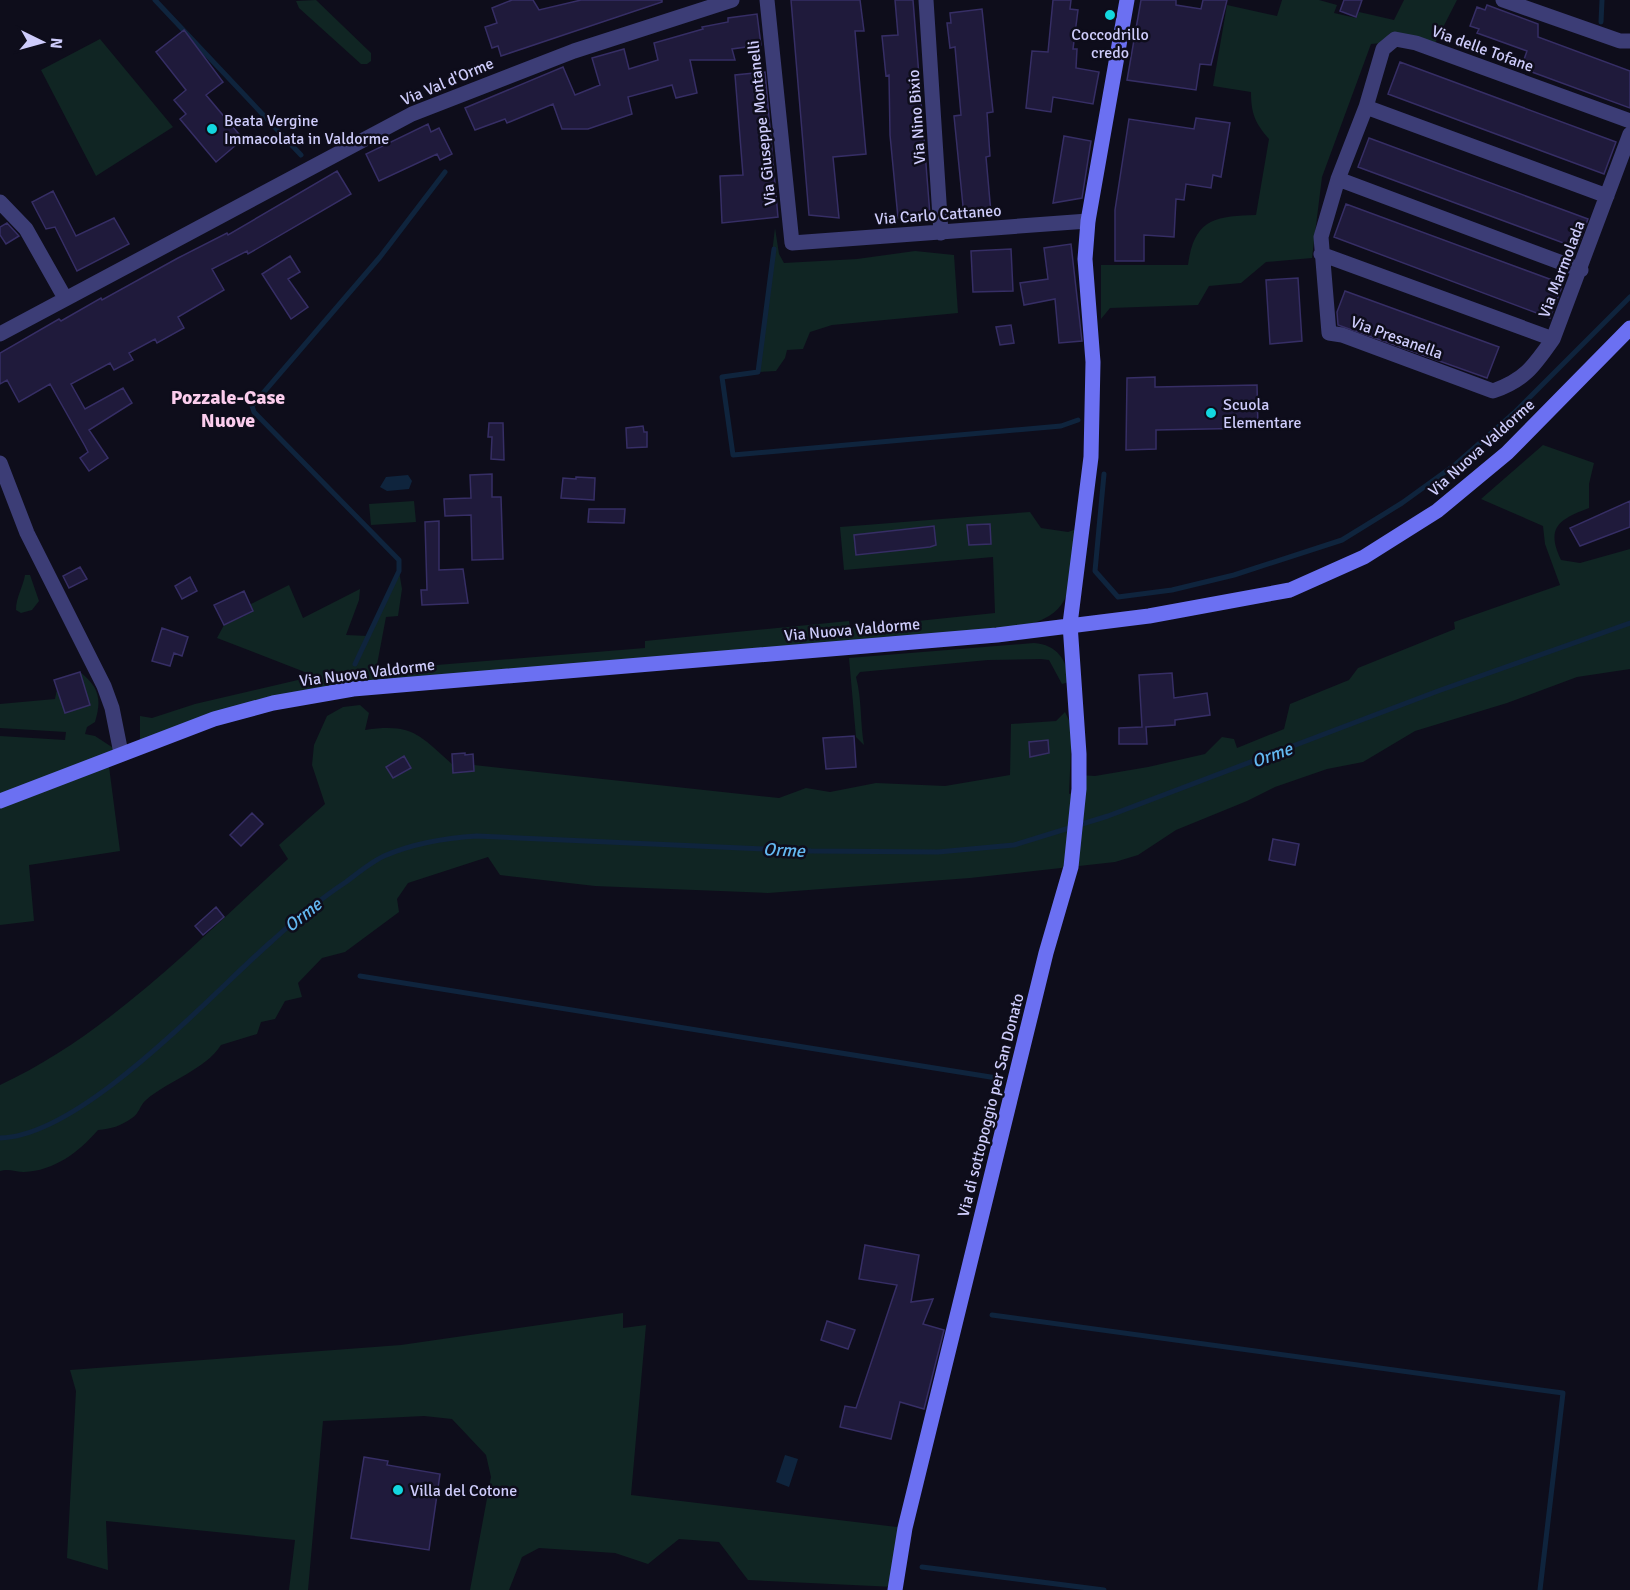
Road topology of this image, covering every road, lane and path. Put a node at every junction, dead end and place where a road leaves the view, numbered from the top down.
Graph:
1 (732, 0) edge
2 (767, 0) edge
3 (926, 0) edge
4 (1127, 0) edge
5 (1503, 0) edge
6 (1630, 41) edge
7 (1366, 107) junction
8 (1630, 121) edge
9 (1630, 134) edge
10 (1338, 179) junction
11 (1607, 196) junction
12 (0, 202) edge
13 (1088, 221) junction
14 (941, 232) junction
15 (792, 243) joint
16 (1321, 254) junction
17 (1581, 270) junction
18 (65, 298) junction
19 (1630, 328) edge
20 (0, 334) edge
21 (1553, 339) junction
22 (1493, 391) joint
23 (0, 463) edge
24 (1070, 624) junction
25 (121, 753) junction
26 (0, 801) edge
27 (895, 1590) edge

1 - 18 street, Via Val d'Orme
2 - 15 street, Via Giuseppe Montanelli
3 - 14 street, Via Nino Bixio
4 - 13 main road
5 - 6 street
7 - 8 street, Via delle Tofane
7 - 10 street, Via delle Tofane
7 - 11 street
9 - 11 street, Via Marmolada
10 - 16 street, Via Presanella
10 - 17 street
11 - 17 street, Via Marmolada
12 - 18 street
13 - 14 street, Via Carlo Cattaneo
13 - 24 main road
14 - 15 street, Via Carlo Cattaneo
16 - 21 street
16 - 22 street, Via Presanella
17 - 21 street, Via Marmolada
18 - 20 street, Via Val d'Orme
19 - 24 main road, Via Nuova Valdorme
21 - 22 street, Via Marmolada
23 - 25 street
24 - 25 main road, Via Nuova Valdorme
24 - 27 main road, Via di sottopoggio per San Donato
25 - 26 main road, Via Nuova Valdorme

